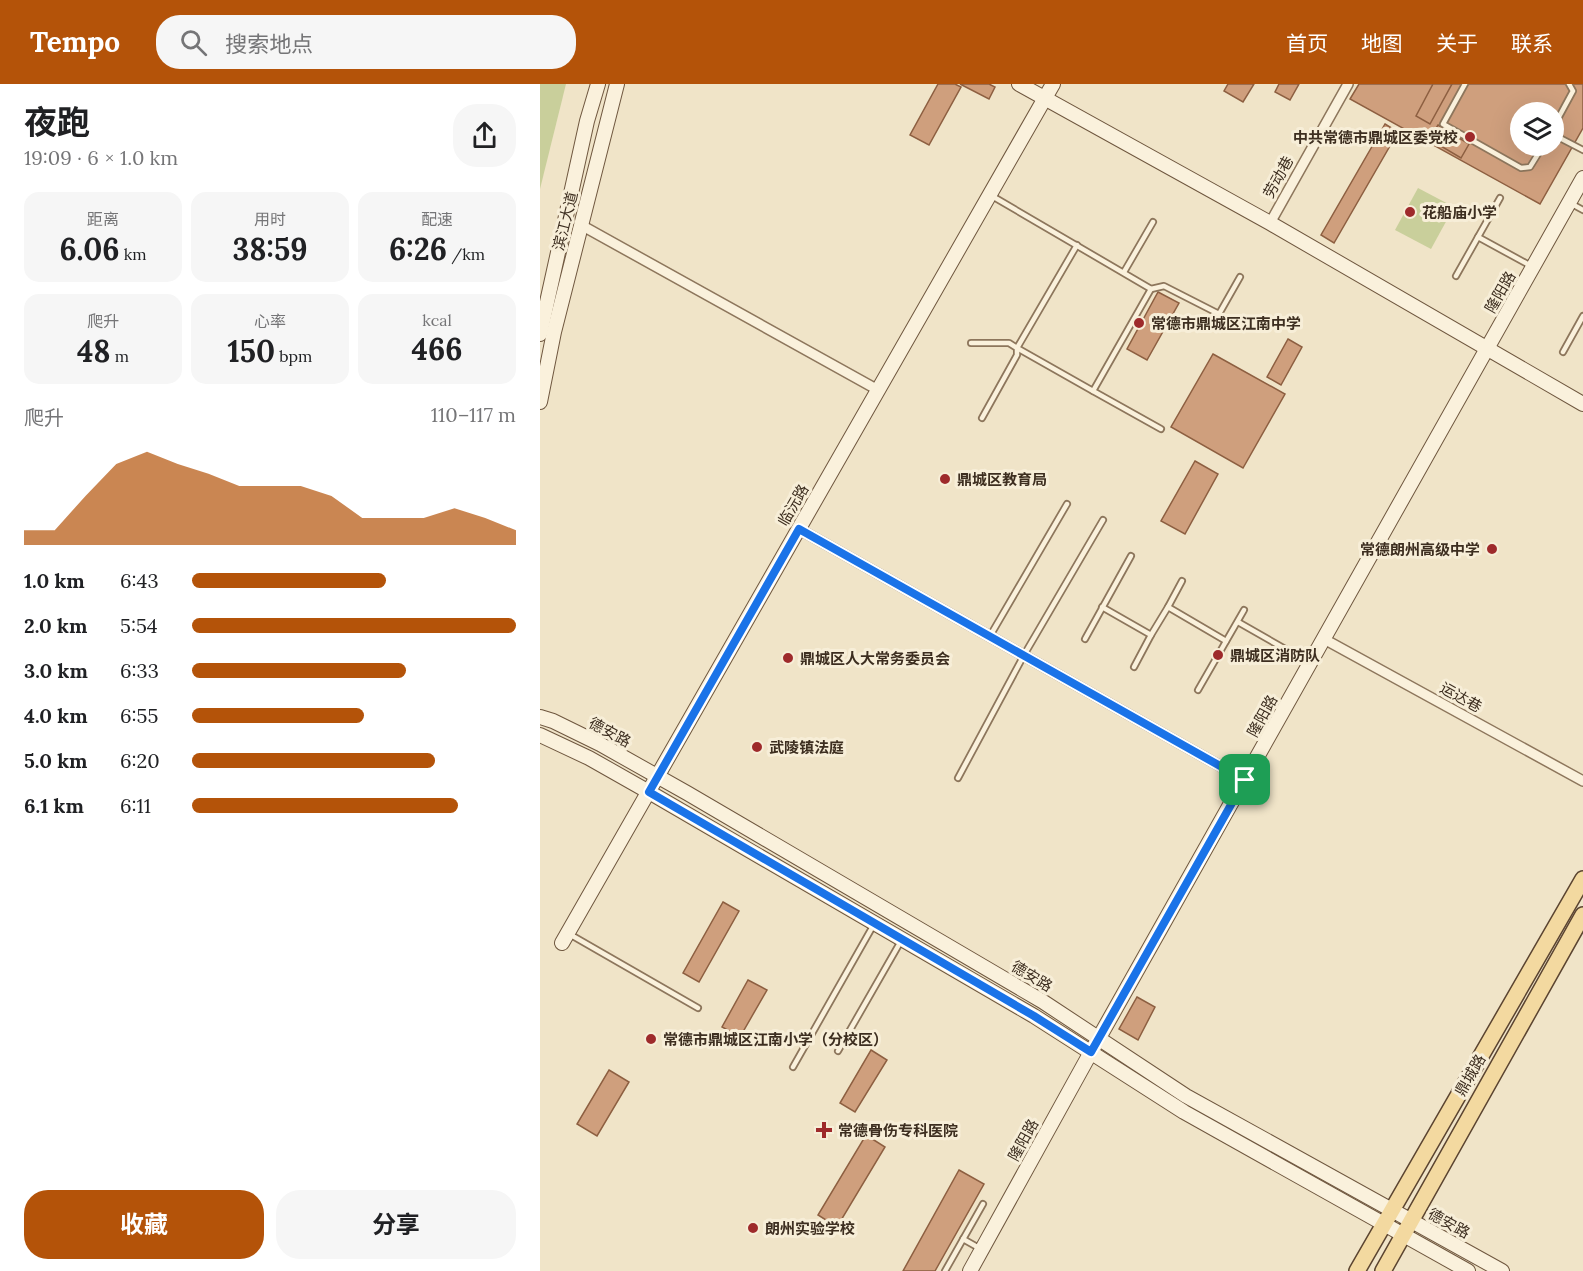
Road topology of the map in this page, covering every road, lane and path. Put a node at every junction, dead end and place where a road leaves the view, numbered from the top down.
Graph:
1 (598, 84) edge
2 (618, 84) edge
3 (1019, 84) edge
4 (1053, 84) edge
5 (1348, 84) edge
6 (1465, 84) edge
7 (1569, 84) edge
8 (1045, 99) junction
9 (1564, 108) edge
10 (1564, 140) edge
11 (1583, 150) edge
12 (1537, 156) edge
13 (1583, 178) edge
14 (990, 194) junction
15 (1500, 198) dead end
16 (1569, 203) junction
17 (1583, 210) edge
18 (1153, 222) dead end
19 (1270, 223) junction
20 (581, 225) junction
21 (1478, 237) junction
22 (1077, 245) junction
23 (1533, 267) junction
24 (1124, 273) junction
25 (1455, 276) dead end
26 (1240, 277) dead end
27 (1151, 289) junction
28 (1583, 316) edge
29 (540, 334) edge
30 (971, 343) dead end
31 (1017, 348) junction
32 (1485, 349) junction
33 (1563, 352) dead end
34 (878, 390) junction
35 (1093, 391) junction
36 (540, 402) edge
37 (1583, 404) edge
38 (982, 418) dead end
39 (1161, 429) dead end
40 (1067, 504) dead end
41 (1103, 520) dead end
42 (799, 529) junction
43 (1131, 556) dead end
44 (1182, 581) dead end
45 (1102, 607) junction
46 (1168, 607) junction
47 (1244, 610) dead end
48 (1238, 622) junction
49 (1151, 635) junction
50 (990, 636) junction
51 (1085, 639) dead end
52 (1324, 639) junction
53 (1226, 641) junction
54 (1024, 655) junction
55 (1310, 663) junction
56 (1134, 667) dead end
57 (1198, 690) dead end
58 (544, 718) edge
59 (540, 735) edge
60 (658, 776) junction
61 (958, 778) dead end
62 (1245, 780) junction
63 (1583, 781) edge
64 (649, 792) junction
65 (1583, 879) edge
66 (1583, 915) edge
67 (875, 923) junction
68 (565, 938) joint
69 (902, 939) junction
70 (698, 1008) dead end
71 (1098, 1038) junction
72 (838, 1051) dead end
73 (1091, 1052) junction
74 (793, 1066) dead end
75 (984, 1204) dead end
76 (1392, 1210) junction
77 (1411, 1221) junction
78 (1384, 1224) junction
79 (1403, 1235) junction
80 (963, 1239) junction
81 (982, 1250) junction
82 (945, 1271) edge
83 (970, 1271) edge
84 (1357, 1271) edge
85 (1383, 1271) edge
86 (1468, 1271) edge
87 (1502, 1271) edge

1 - 29 street, 滨江大道
2 - 20 street, 滨江大道
3 - 8 street
4 - 8 street, 临沅路
5 - 19 street, 劳动巷
6 - 12 lane
7 - 9 lane
8 - 14 street, 临沅路
8 - 19 street
10 - 11 lane
13 - 16 street, 隆阳路
14 - 22 lane
14 - 34 street, 临沅路
15 - 21 lane
16 - 17 lane
16 - 23 street, 隆阳路
18 - 24 lane
19 - 32 street
20 - 34 street
20 - 36 street, 滨江大道
21 - 23 lane
21 - 25 lane
22 - 24 lane
22 - 31 lane
23 - 32 street, 隆阳路
24 - 27 lane
26 - 27 lane
27 - 35 lane
28 - 33 lane
30 - 31 lane
31 - 35 lane
31 - 38 lane
32 - 37 street
32 - 52 street, 隆阳路
34 - 42 street, 临沅路
35 - 39 lane
40 - 50 lane
41 - 54 lane
42 - 50 street
42 - 60 street, 临沅路
43 - 45 lane
44 - 46 lane
45 - 49 lane
45 - 51 lane
46 - 49 lane
46 - 53 lane
47 - 48 lane
48 - 53 lane
48 - 55 lane
49 - 56 lane
50 - 54 street
52 - 55 street, 隆阳路
52 - 63 street, 运达巷
53 - 57 lane
54 - 61 lane
54 - 62 street
55 - 62 street, 隆阳路
58 - 60 street, 德安路
59 - 64 street
60 - 64 street, 临沅路
60 - 71 street, 德安路
62 - 71 street, 隆阳路
64 - 67 street
64 - 68 street, 临沅路
65 - 76 main road, 鼎城路
66 - 77 main road, 鼎城路
67 - 69 street
67 - 74 lane
68 - 70 lane
69 - 72 lane
69 - 73 street
71 - 73 street, 隆阳路
71 - 76 street, 德安路
73 - 78 street
73 - 81 street, 隆阳路
75 - 80 lane
76 - 77 street, 德安路
76 - 78 main road, 鼎城路
77 - 79 main road, 鼎城路
77 - 87 street, 德安路
78 - 79 street
78 - 84 main road, 鼎城路
79 - 85 main road, 鼎城路
79 - 86 street
80 - 81 lane
80 - 82 lane
81 - 83 street, 隆阳路

